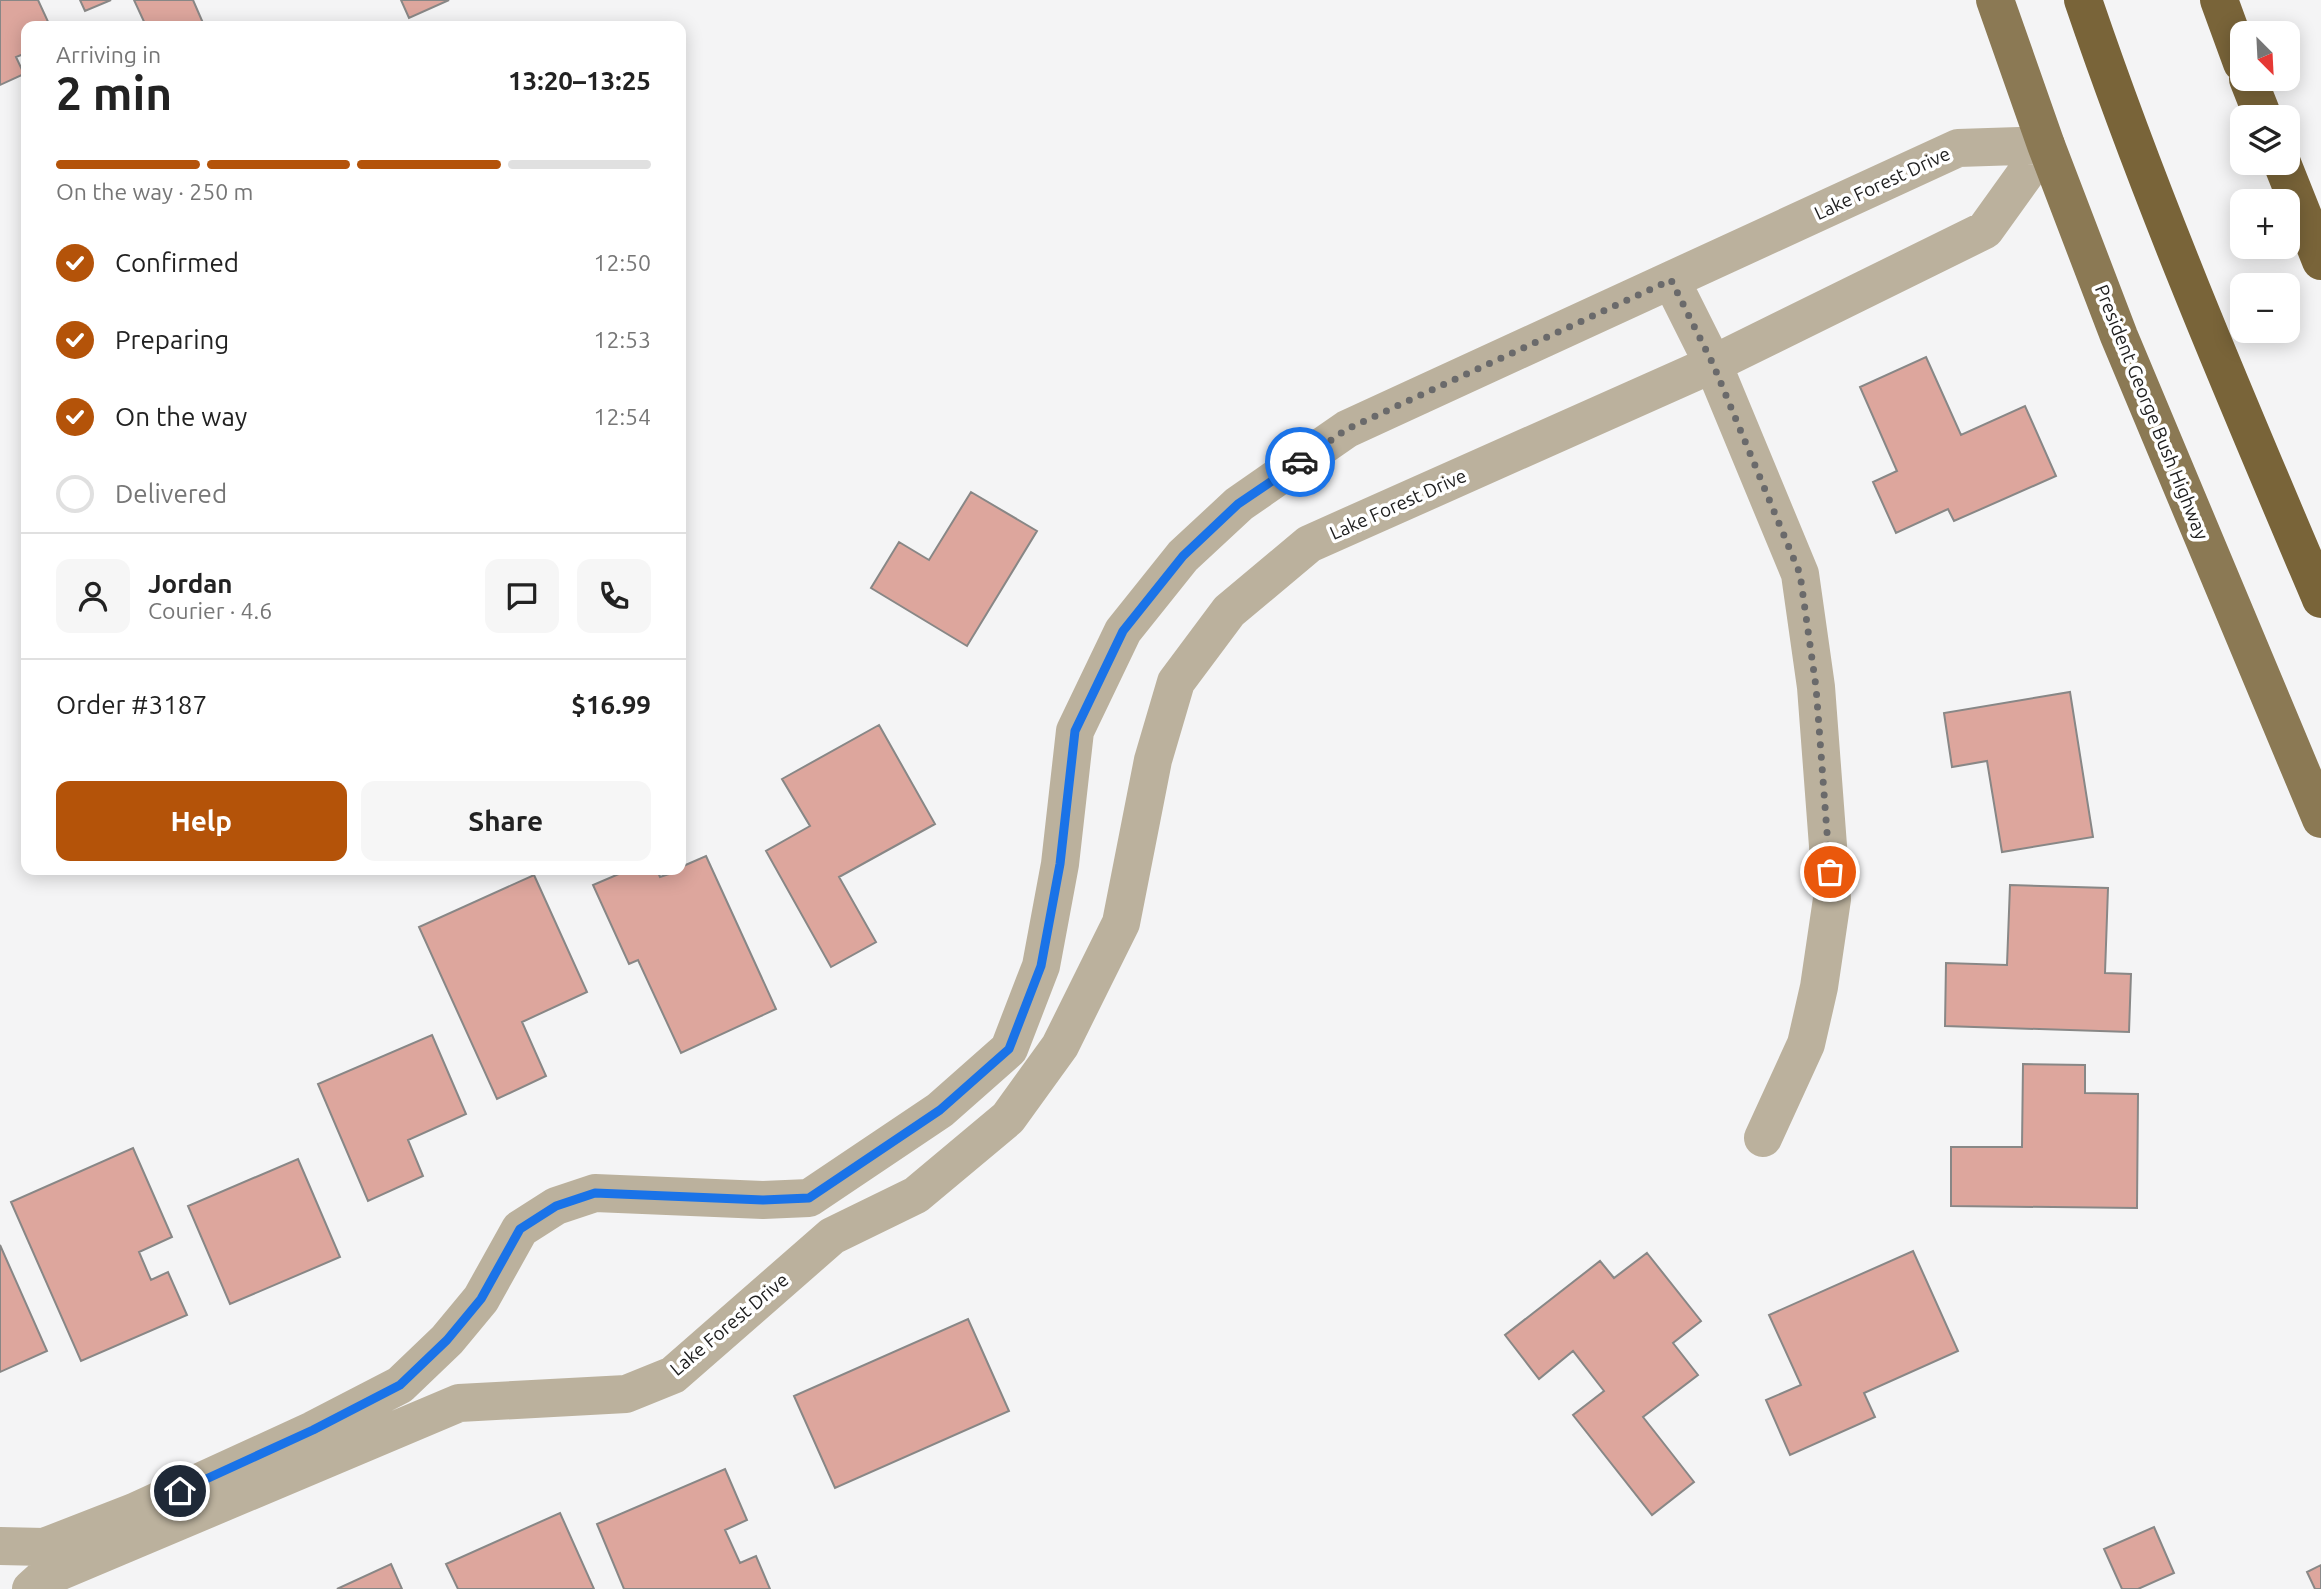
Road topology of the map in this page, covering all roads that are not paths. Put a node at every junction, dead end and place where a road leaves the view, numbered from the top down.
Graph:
1 (1995, 0) edge
2 (2082, 0) edge
3 (2219, 0) edge
4 (2230, 30) edge
5 (2046, 145) junction
6 (2287, 175) edge
7 (2321, 261) edge
8 (1671, 280) junction
9 (1713, 364) junction
10 (2321, 599) edge
11 (2321, 819) edge
12 (1028, 1000) junction
13 (1073, 1021) junction
14 (1763, 1138) dead end
15 (254, 1473) junction
16 (0, 1546) edge
17 (31, 1589) edge

1 - 5 main road, President George Bush Highway
2 - 10 highway
3 - 4 highway
5 - 8 street, Lake Forest Drive
5 - 9 street, Lake Forest Drive
5 - 11 main road, President George Bush Highway
6 - 7 highway
8 - 9 street
8 - 12 street, Lake Forest Drive
9 - 13 street, Lake Forest Drive
9 - 14 street
12 - 13 street
12 - 15 street, Lake Forest Drive
13 - 15 street, Lake Forest Drive
15 - 16 street, Lake Forest Drive
15 - 17 street, Lake Forest Drive

